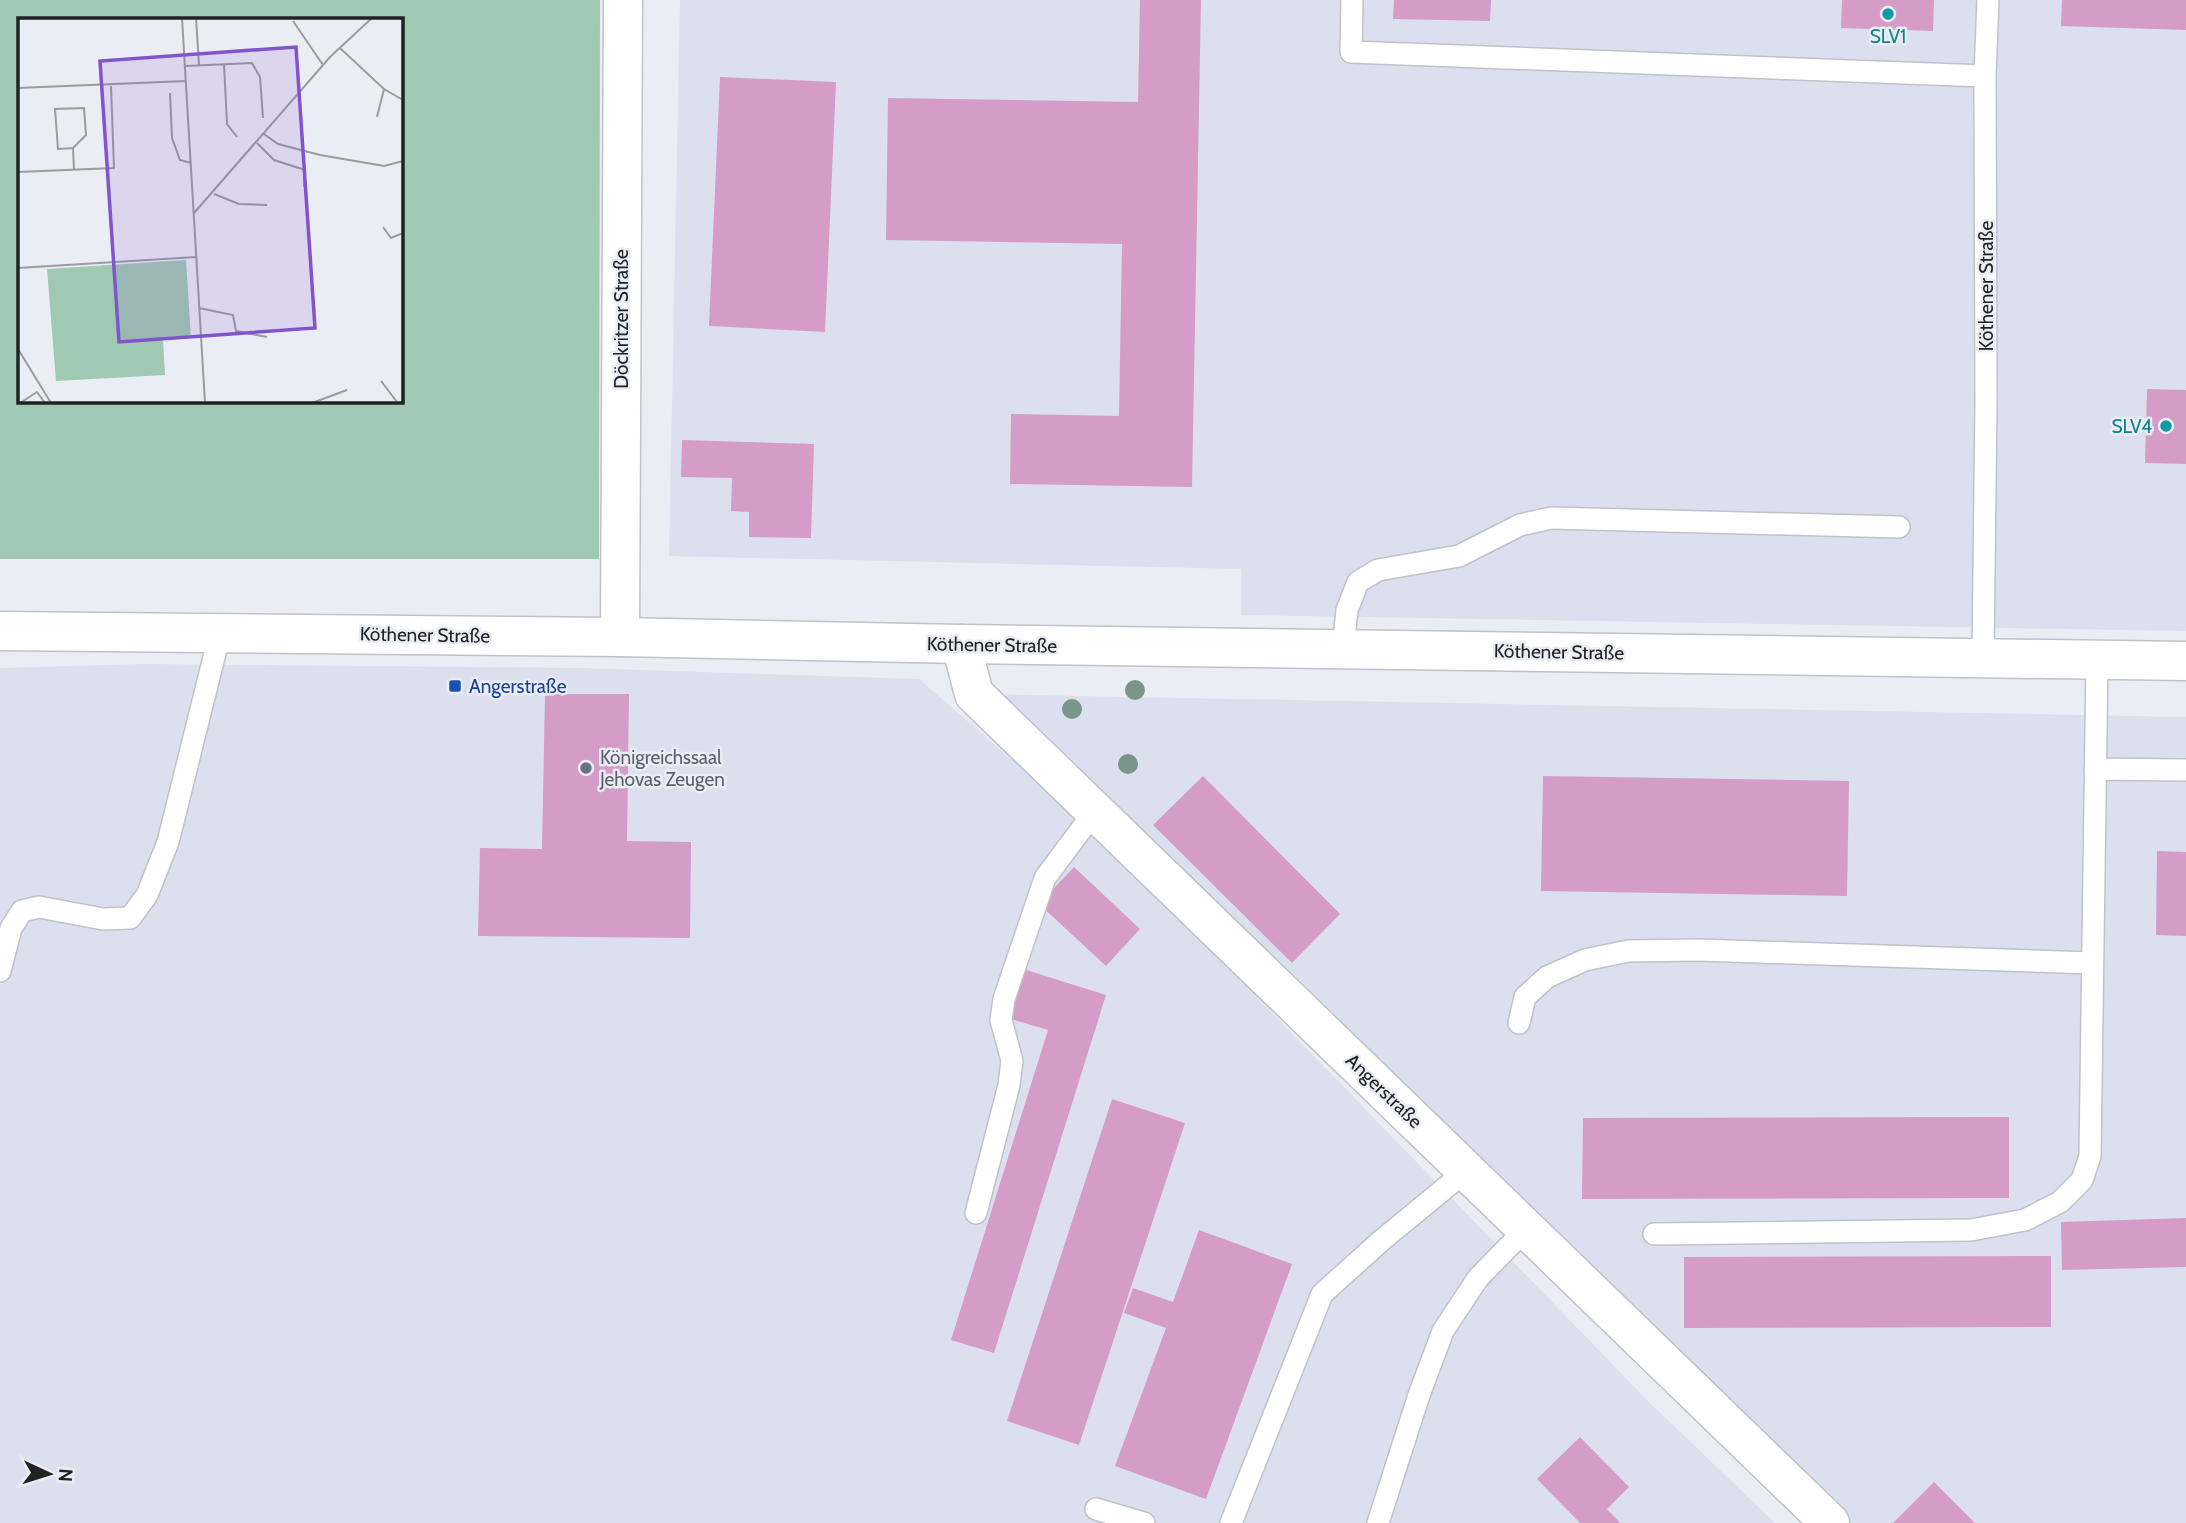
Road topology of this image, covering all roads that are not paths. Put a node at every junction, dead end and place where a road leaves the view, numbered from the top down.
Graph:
1 (623, 0) edge
2 (1352, 0) edge
3 (1988, 0) edge
4 (1985, 76) junction
5 (1899, 527) dead end
6 (0, 631) edge
7 (220, 633) junction
8 (620, 637) junction
9 (961, 644) junction
10 (1343, 649) junction
11 (1983, 657) junction
12 (2097, 659) junction
13 (2186, 661) edge
14 (2095, 769) junction
15 (2186, 770) edge
16 (1095, 811) junction
17 (2092, 963) junction
18 (0, 971) edge
19 (1520, 1023) dead end
20 (1466, 1171) junction
21 (976, 1213) dead end
22 (1526, 1229) junction
23 (1654, 1234) dead end
24 (1096, 1509) dead end
25 (1144, 1523) edge
26 (1231, 1523) edge
27 (1378, 1523) edge
28 (1830, 1523) edge

1 - 8 main road, Döckritzer Straße
2 - 4 lane
3 - 4 lane, Köthener Straße
4 - 11 lane, Köthener Straße
5 - 10 lane
6 - 7 main road, Köthener Straße
7 - 8 main road, Köthener Straße
7 - 18 lane
8 - 9 main road, Köthener Straße
9 - 10 main road, Köthener Straße
9 - 16 main road, Angerstraße
10 - 11 main road, Köthener Straße
11 - 12 main road, Köthener Straße
12 - 13 main road, Köthener Straße
12 - 14 lane
14 - 15 lane
14 - 17 lane
16 - 20 main road, Angerstraße
16 - 21 lane
17 - 19 lane
17 - 23 lane
20 - 22 main road, Angerstraße
20 - 26 lane
22 - 27 lane
22 - 28 main road, Angerstraße
24 - 25 lane

